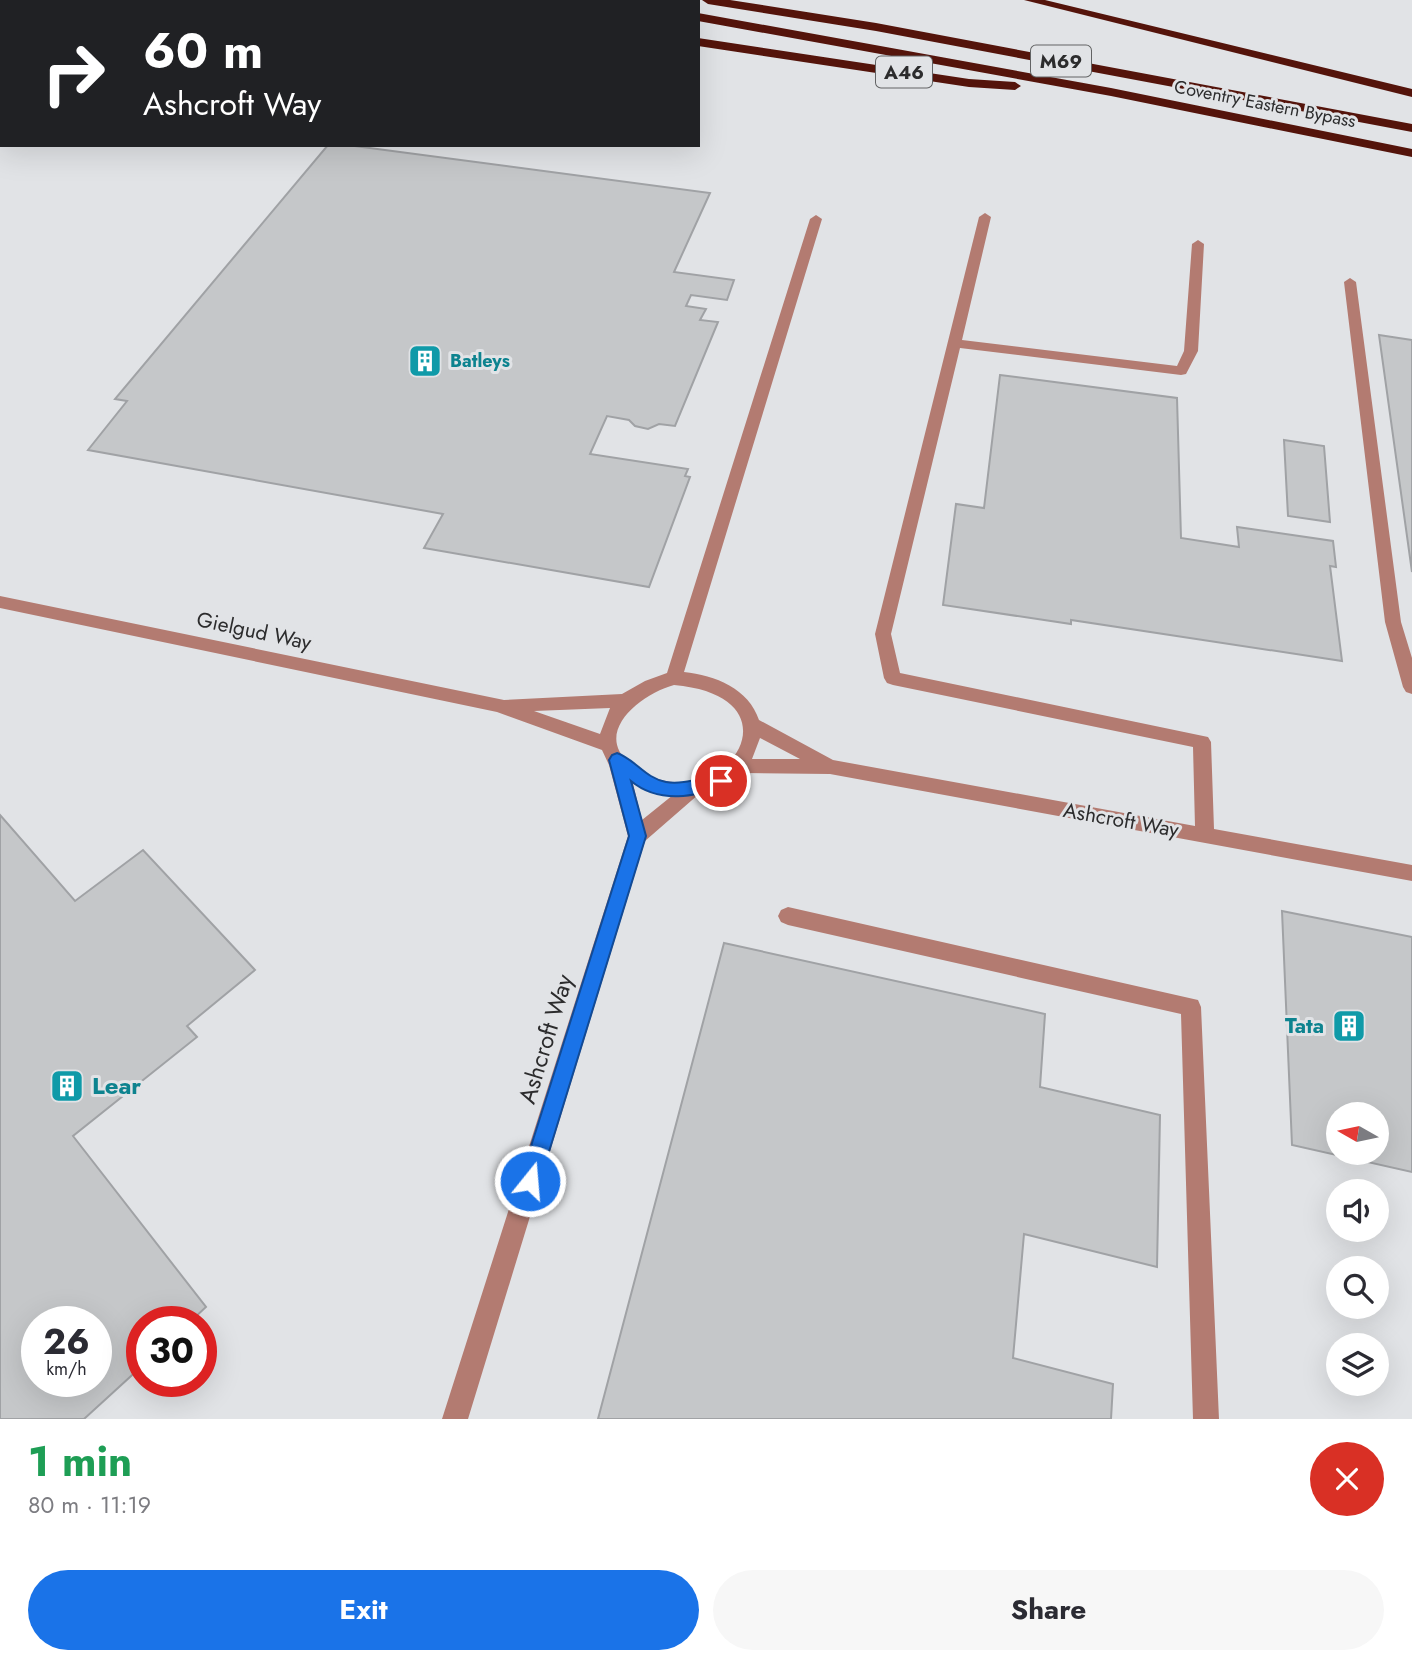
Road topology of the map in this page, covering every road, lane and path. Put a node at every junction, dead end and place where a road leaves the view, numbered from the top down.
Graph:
1 (708, 0) edge
2 (1030, 0) edge
3 (700, 18) edge
4 (700, 42) edge
5 (1111, 92) junction
6 (1412, 93) edge
7 (1412, 128) edge
8 (1412, 153) edge
9 (985, 217) dead end
10 (816, 219) dead end
11 (1198, 244) dead end
12 (1350, 282) dead end
13 (954, 343) junction
14 (0, 602) edge
15 (674, 678) junction
16 (1412, 683) edge
17 (625, 701) junction
18 (498, 705) junction
19 (752, 725) junction
20 (613, 752) junction
21 (740, 766) junction
22 (830, 767) junction
23 (692, 790) junction
24 (1205, 835) junction
25 (638, 836) junction
26 (1412, 873) edge
27 (788, 916) dead end
28 (456, 1419) edge
29 (1206, 1419) edge

1 - 7 highway, M69
2 - 6 highway
3 - 5 highway, M69
4 - 5 highway, A46
5 - 8 highway, Coventry Eastern Bypass / A46
9 - 13 street
10 - 15 street
11 - 13 street
12 - 16 street
13 - 24 street
14 - 18 street, Gielgud Way
15 - 17 street
15 - 19 street
17 - 18 street, Gielgud Way
17 - 20 street
18 - 20 street, Gielgud Way
19 - 21 street
19 - 22 street, Ashcroft Way
20 - 23 street
20 - 25 street
21 - 22 street, Ashcroft Way
21 - 23 street
22 - 24 street, Ashcroft Way
23 - 25 street
24 - 26 street, Ashcroft Way
25 - 28 street, Ashcroft Way
27 - 29 street

